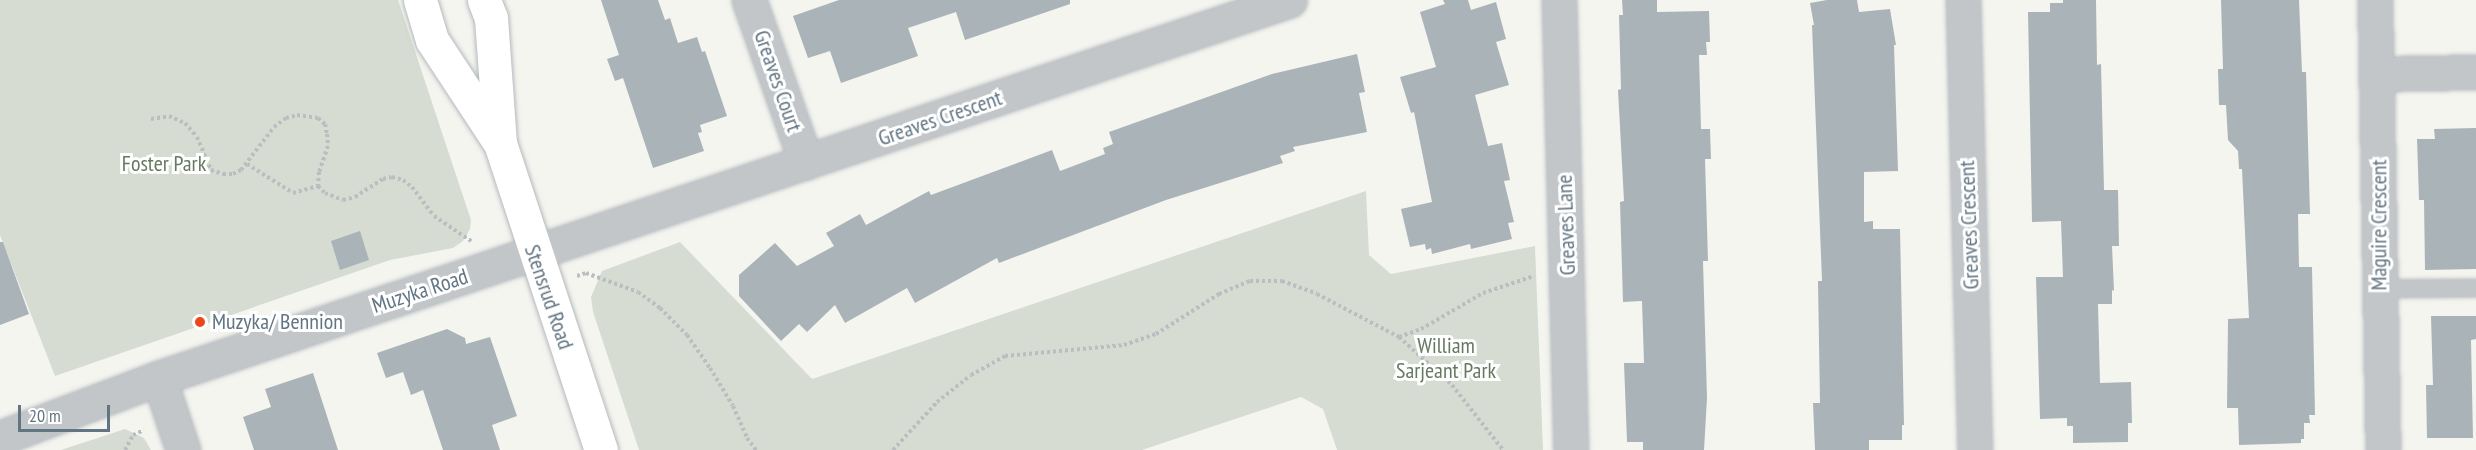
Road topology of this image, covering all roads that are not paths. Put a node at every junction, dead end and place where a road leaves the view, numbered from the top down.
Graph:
1 (420, 0) edge
2 (484, 0) edge
3 (749, 0) edge
4 (1290, 0) edge
5 (1559, 0) edge
6 (1963, 0) edge
7 (2375, 0) edge
8 (2476, 72) edge
9 (2377, 74) junction
10 (500, 143) junction
11 (806, 162) junction
12 (590, 234) joint
13 (534, 252) junction
14 (2476, 288) edge
15 (2379, 289) junction
16 (159, 378) junction
17 (0, 438) edge
18 (183, 450) edge
19 (601, 450) edge
20 (1571, 450) edge
21 (1975, 450) edge
22 (2384, 450) edge

1 - 10 street, Stensrud Road
2 - 10 street, Stensrud Road
3 - 11 street, Greaves Court
4 - 11 street, Greaves Crescent
5 - 20 street, Greaves Lane
6 - 21 street, Greaves Crescent
7 - 9 street, Maguire Crescent
8 - 9 street
9 - 15 street, Maguire Crescent
10 - 13 street, Stensrud Road
11 - 12 street, Greaves Crescent
12 - 13 street, Muzyka Road
13 - 16 street, Muzyka Road
13 - 19 street, Stensrud Road
14 - 15 lane
15 - 22 street, Maguire Crescent
16 - 17 street, Muzyka Road
16 - 18 street

